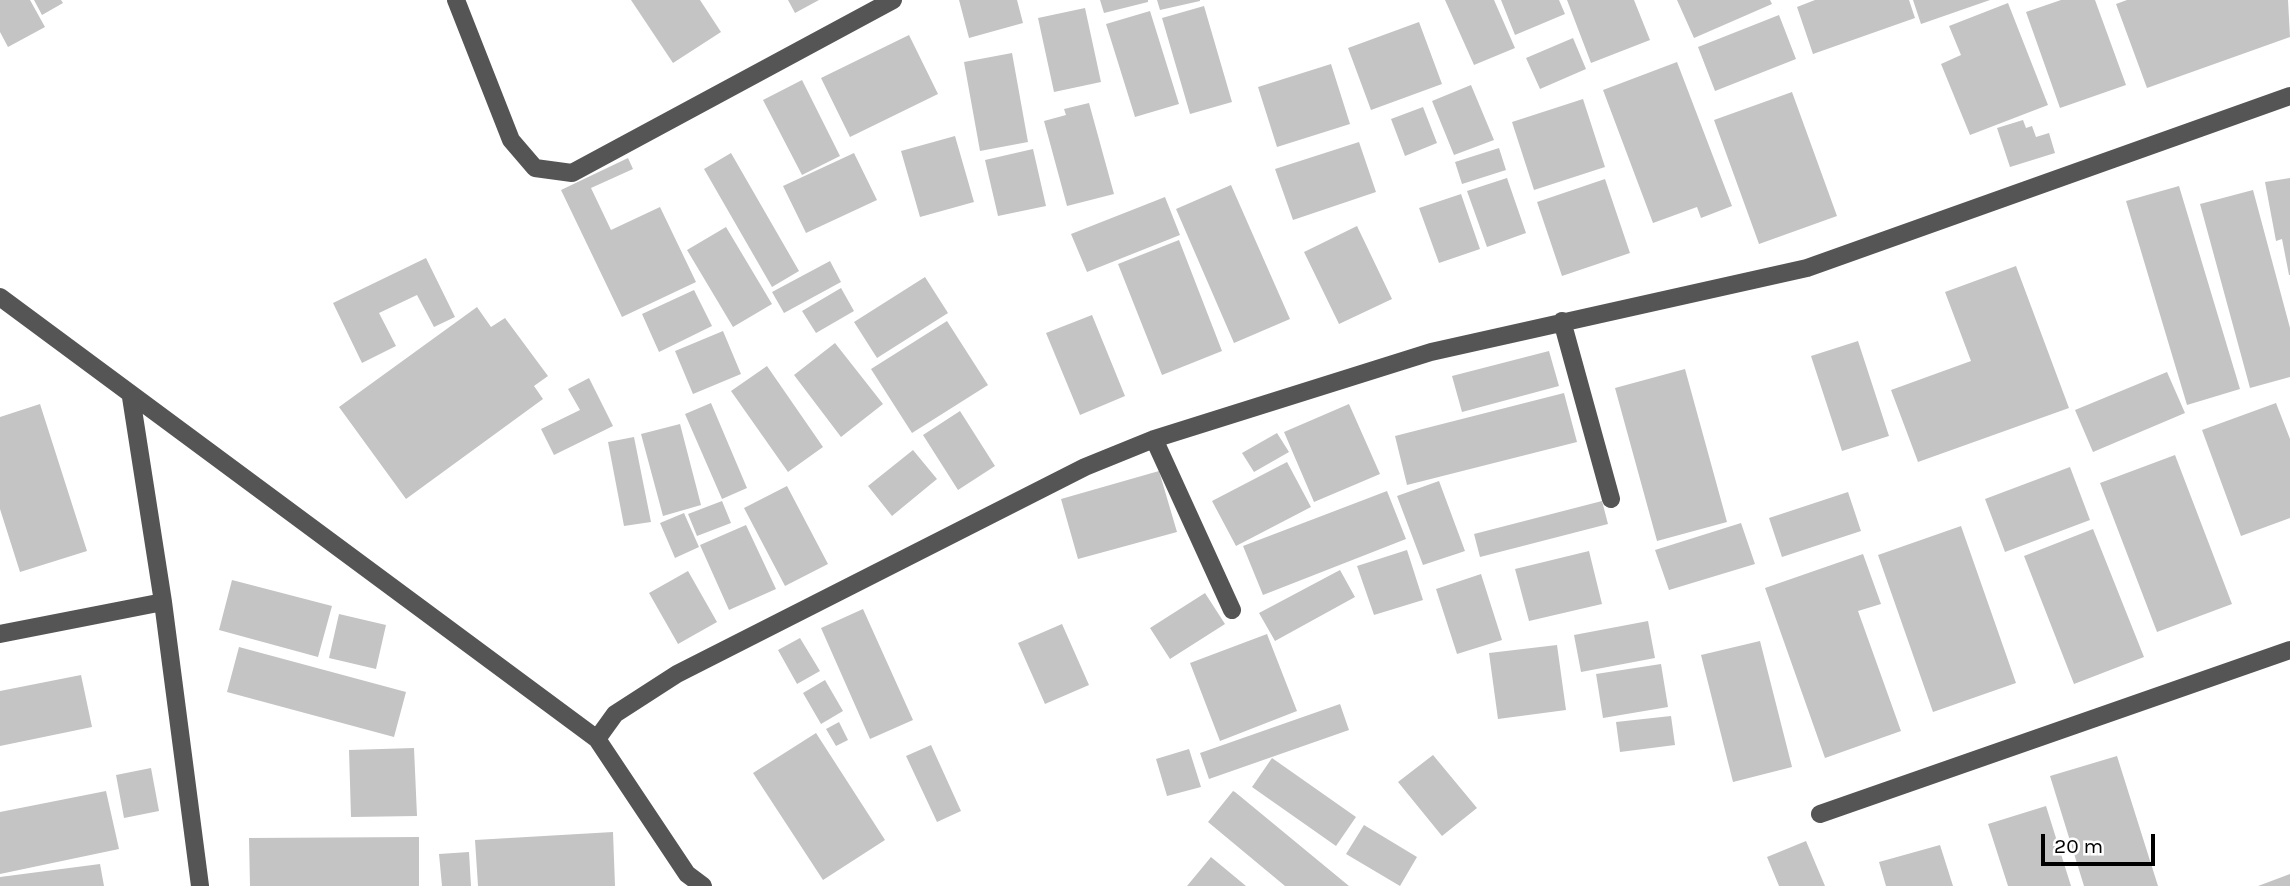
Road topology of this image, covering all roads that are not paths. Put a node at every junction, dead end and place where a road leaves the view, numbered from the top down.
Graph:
1 (456, 0) edge
2 (893, 0) edge
3 (2290, 96) edge
4 (0, 297) edge
5 (1562, 321) junction
6 (131, 397) junction
7 (1154, 439) junction
8 (1611, 499) dead end
9 (163, 602) junction
10 (1232, 610) dead end
11 (0, 634) edge
12 (2290, 650) edge
13 (597, 739) junction
14 (1820, 814) dead end
15 (688, 880) edge
16 (200, 886) edge
17 (703, 886) edge

1 - 2 street
3 - 5 street
4 - 6 street
5 - 7 street
5 - 8 street
6 - 9 street
6 - 13 street
7 - 10 street
7 - 13 street
9 - 11 street
9 - 16 street
12 - 14 street
13 - 15 street
15 - 17 street

